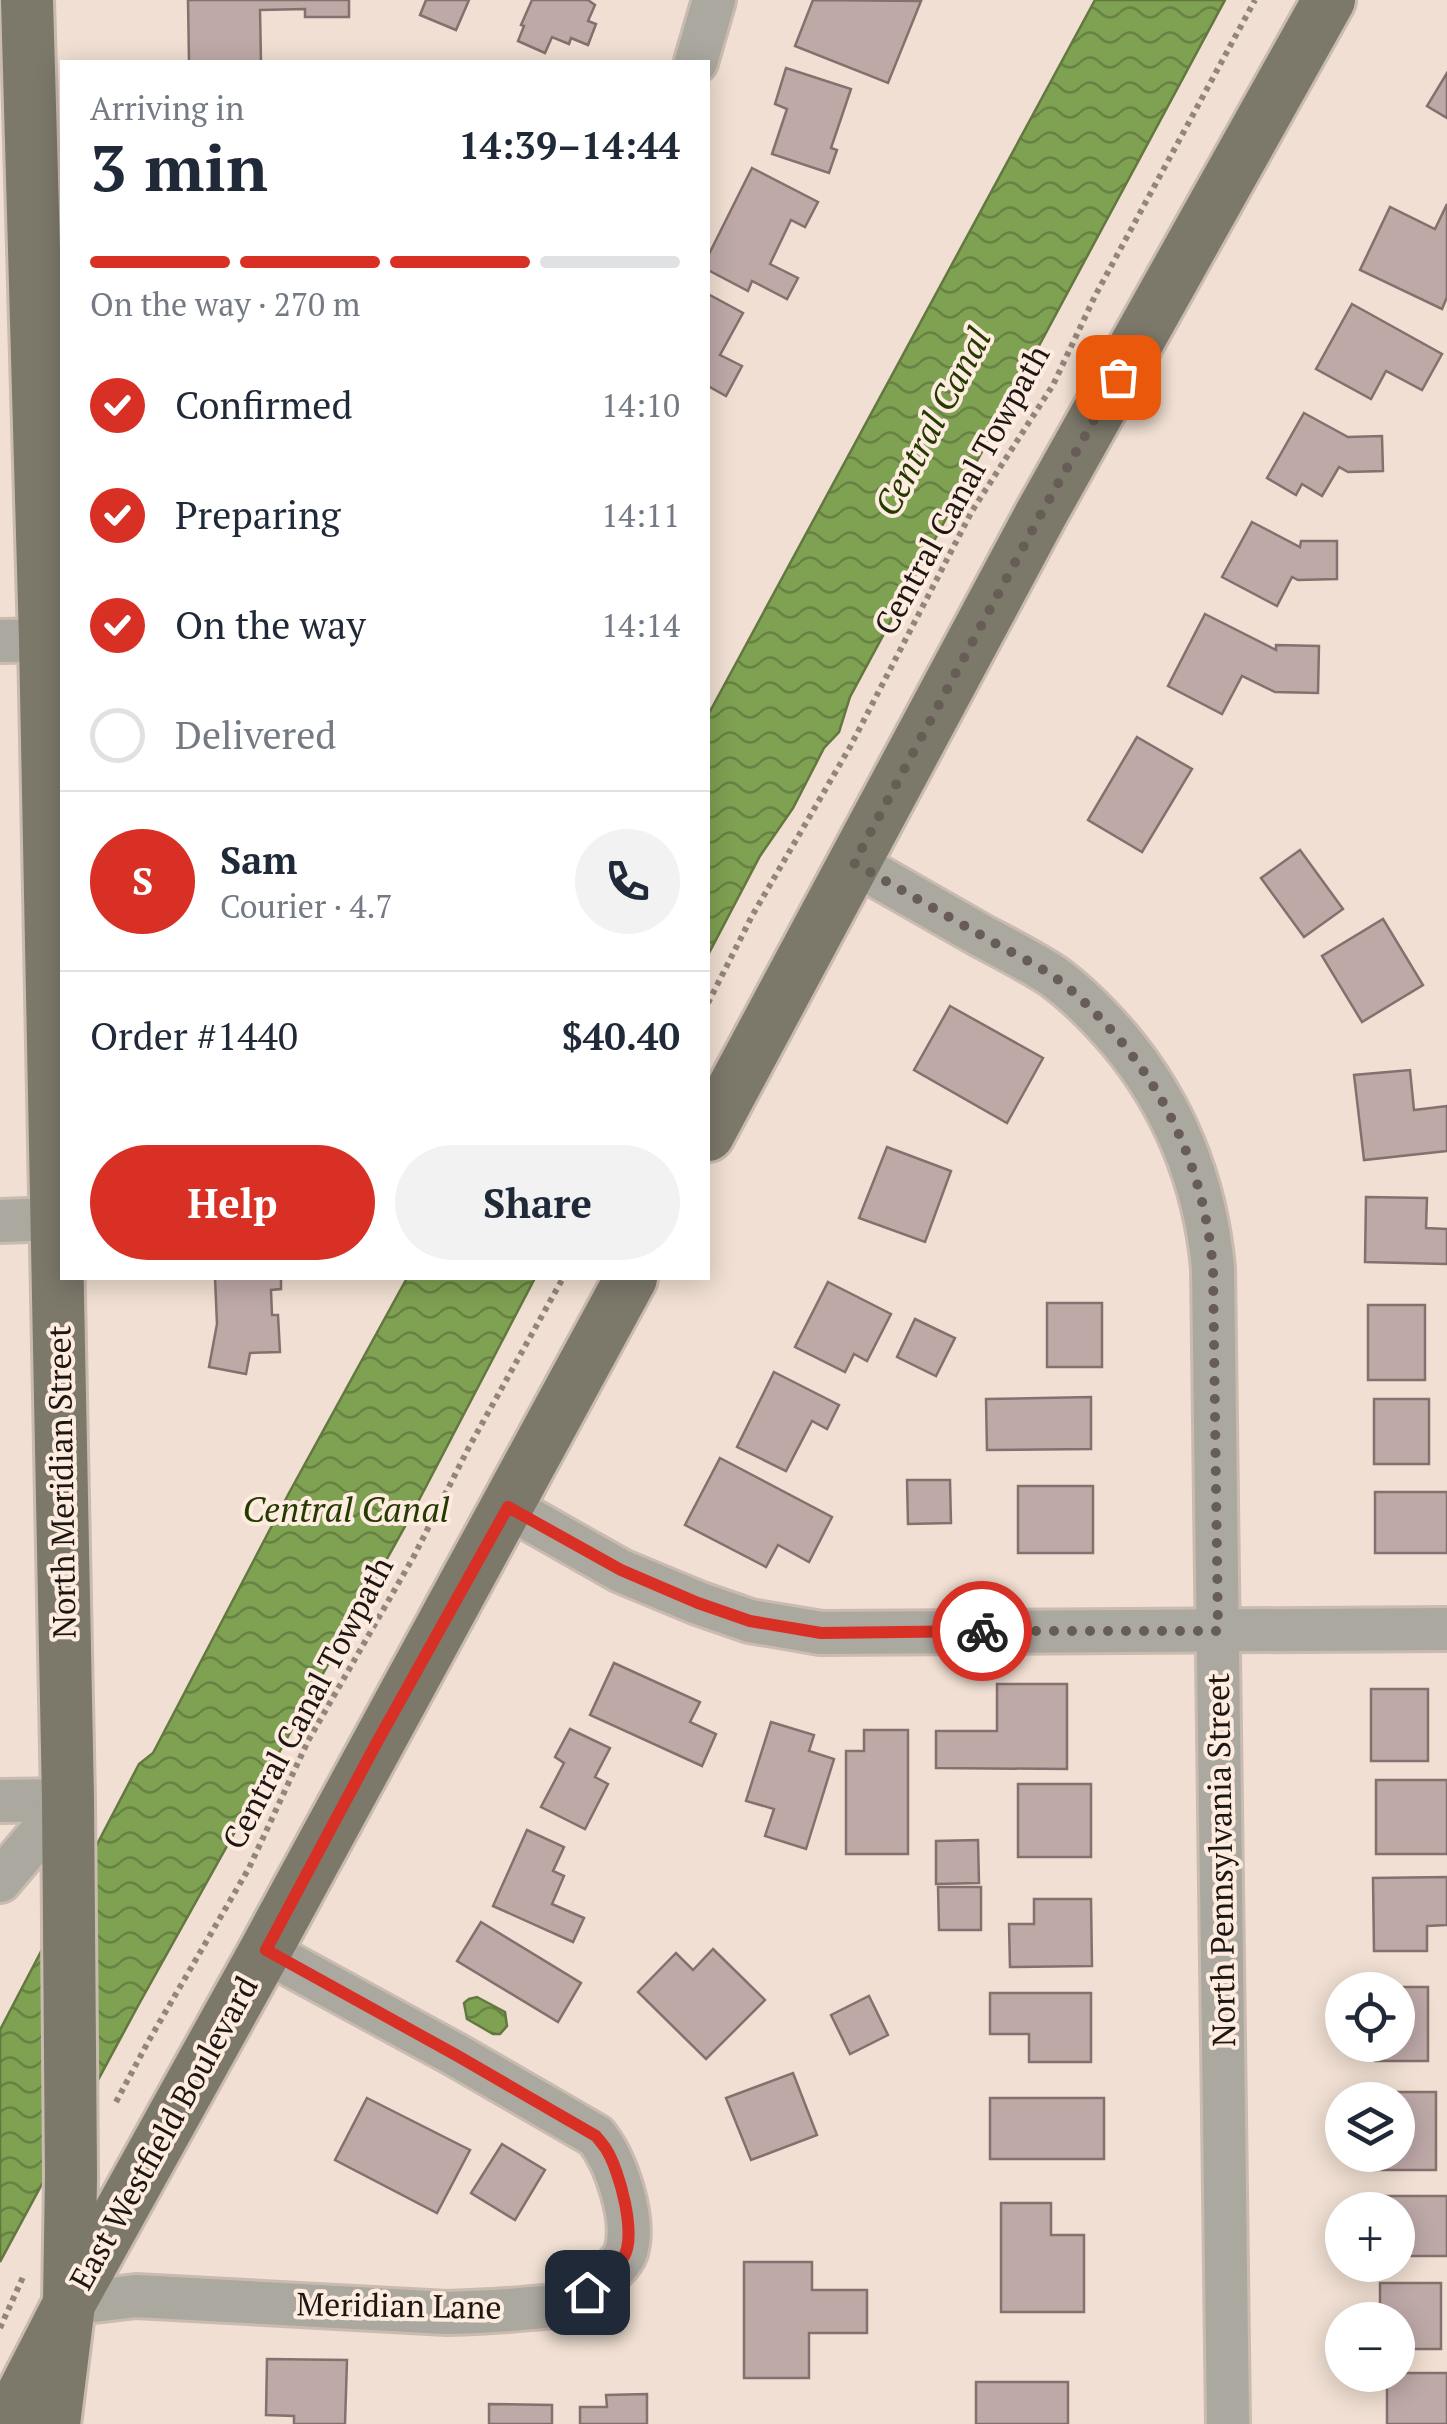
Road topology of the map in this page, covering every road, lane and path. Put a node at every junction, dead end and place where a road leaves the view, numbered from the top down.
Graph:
1 (27, 0) edge
2 (714, 0) edge
3 (1256, 0) edge
4 (1330, 0) edge
5 (697, 60) edge
6 (36, 640) edge
7 (854, 863) junction
8 (710, 999) edge
9 (710, 1131) edge
10 (0, 1220) edge
11 (57, 1220) junction
12 (562, 1280) edge
13 (630, 1280) edge
14 (508, 1507) junction
15 (1447, 1629) edge
16 (1218, 1631) junction
17 (68, 1800) junction
18 (0, 1801) edge
19 (0, 1881) edge
20 (266, 1950) junction
21 (148, 2042) dead end
22 (16, 2290) dead end
23 (69, 2304) junction
24 (0, 2328) edge
25 (7, 2424) edge
26 (54, 2424) edge
27 (89, 2424) edge
28 (1228, 2424) edge

1 - 6 main road, North Meridian Street
2 - 5 street
3 - 8 path, Central Canal Towpath
4 - 7 main road
6 - 11 main road, North Meridian Street
7 - 9 main road
7 - 16 street, North Pennsylvania Street
10 - 11 street
11 - 17 main road, North Meridian Street
12 - 21 path, Central Canal Towpath
13 - 14 main road, East Westfield Boulevard
14 - 16 street
14 - 20 main road, East Westfield Boulevard
15 - 16 street
16 - 28 street, North Pennsylvania Street
17 - 18 street
17 - 19 street
17 - 23 main road, North Meridian Street
20 - 23 main road, East Westfield Boulevard
20 - 23 street, Meridian Lane
22 - 24 path
23 - 25 main road, East Westfield Boulevard
23 - 26 main road, North Meridian Street
23 - 27 main road, North Meridian Street

